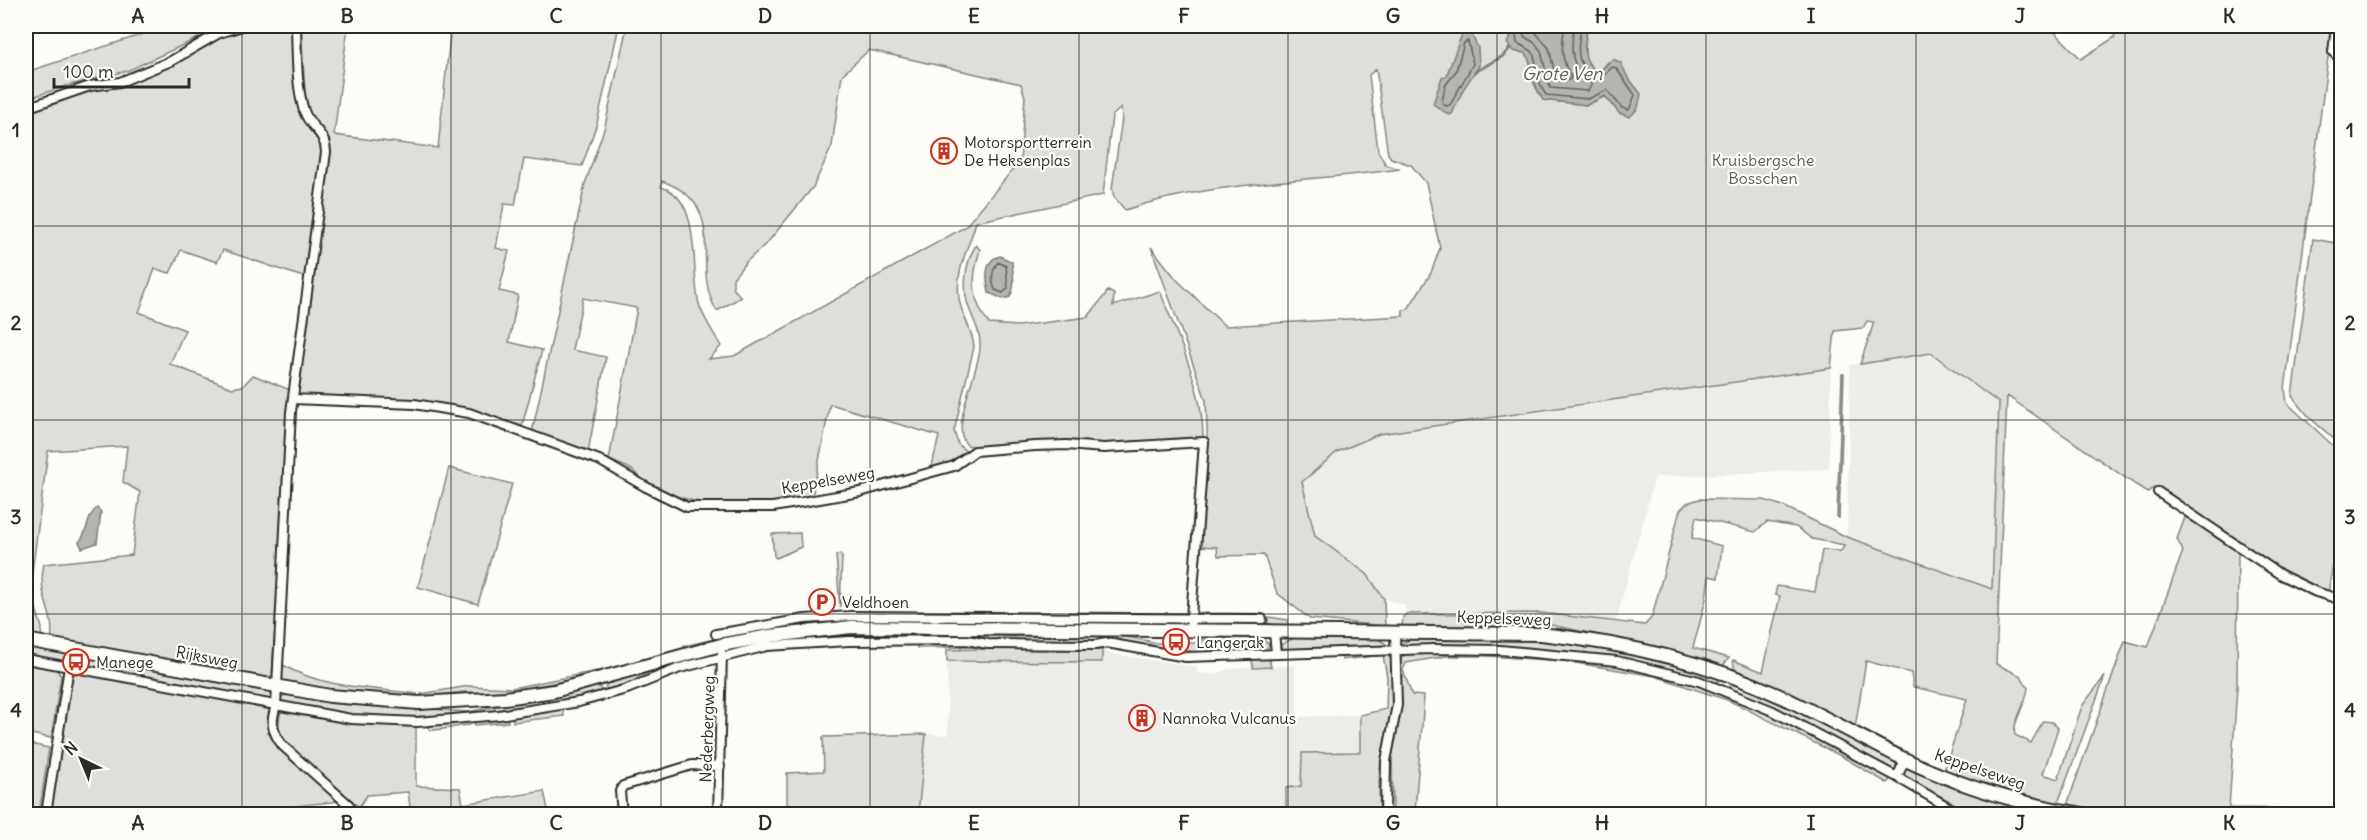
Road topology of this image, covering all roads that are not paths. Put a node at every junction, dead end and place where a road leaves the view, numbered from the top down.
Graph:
1 (242, 26) edge
2 (296, 26) edge
3 (2336, 26) edge
4 (2342, 60) edge
5 (26, 108) edge
6 (293, 399) junction
7 (2158, 492) dead end
8 (2342, 600) edge
9 (1262, 619) dead end
10 (1190, 625) junction
11 (1274, 632) junction
12 (1395, 632) junction
13 (26, 640) edge
14 (720, 645) junction
15 (1394, 651) junction
16 (1276, 653) junction
17 (26, 658) edge
18 (69, 666) junction
19 (1728, 675) junction
20 (601, 679) junction
21 (277, 687) junction
22 (1723, 690) junction
23 (604, 695) junction
24 (463, 700) joint
25 (276, 706) junction
26 (1905, 760) junction
27 (720, 766) junction
28 (1897, 777) junction
29 (349, 805) dead end
30 (2061, 813) edge
31 (46, 814) edge
32 (622, 814) edge
33 (718, 814) edge
34 (1385, 814) edge
35 (1960, 814) edge
36 (2082, 814) edge

1 - 5 street
2 - 6 street
3 - 4 street
6 - 10 street, Keppelseweg
6 - 21 street
7 - 8 street
9 - 10 street, Keppelseweg
10 - 11 main road, Keppelseweg
10 - 14 main road, Keppelseweg
11 - 12 main road, Keppelseweg
11 - 16 street
12 - 15 street
12 - 19 main road, Keppelseweg
13 - 21 main road, Rijksweg
14 - 16 street, Keppelseweg
14 - 20 main road, Keppelseweg
14 - 23 street, Keppelseweg
14 - 27 street, Nederbergweg
15 - 16 street, Keppelseweg
15 - 22 street, Keppelseweg
15 - 34 street
17 - 18 street
18 - 25 street
18 - 31 street
19 - 22 street
19 - 26 main road, Keppelseweg
20 - 23 street
20 - 24 main road, Keppelseweg
21 - 24 main road, Rijksweg
21 - 25 street
22 - 28 street, Keppelseweg
23 - 25 street, Keppelseweg
25 - 29 street
26 - 28 street
26 - 30 main road, Keppelseweg
27 - 32 street
27 - 33 street, Nederbergweg
28 - 35 street, Keppelseweg
30 - 36 main road, Keppelseweg

